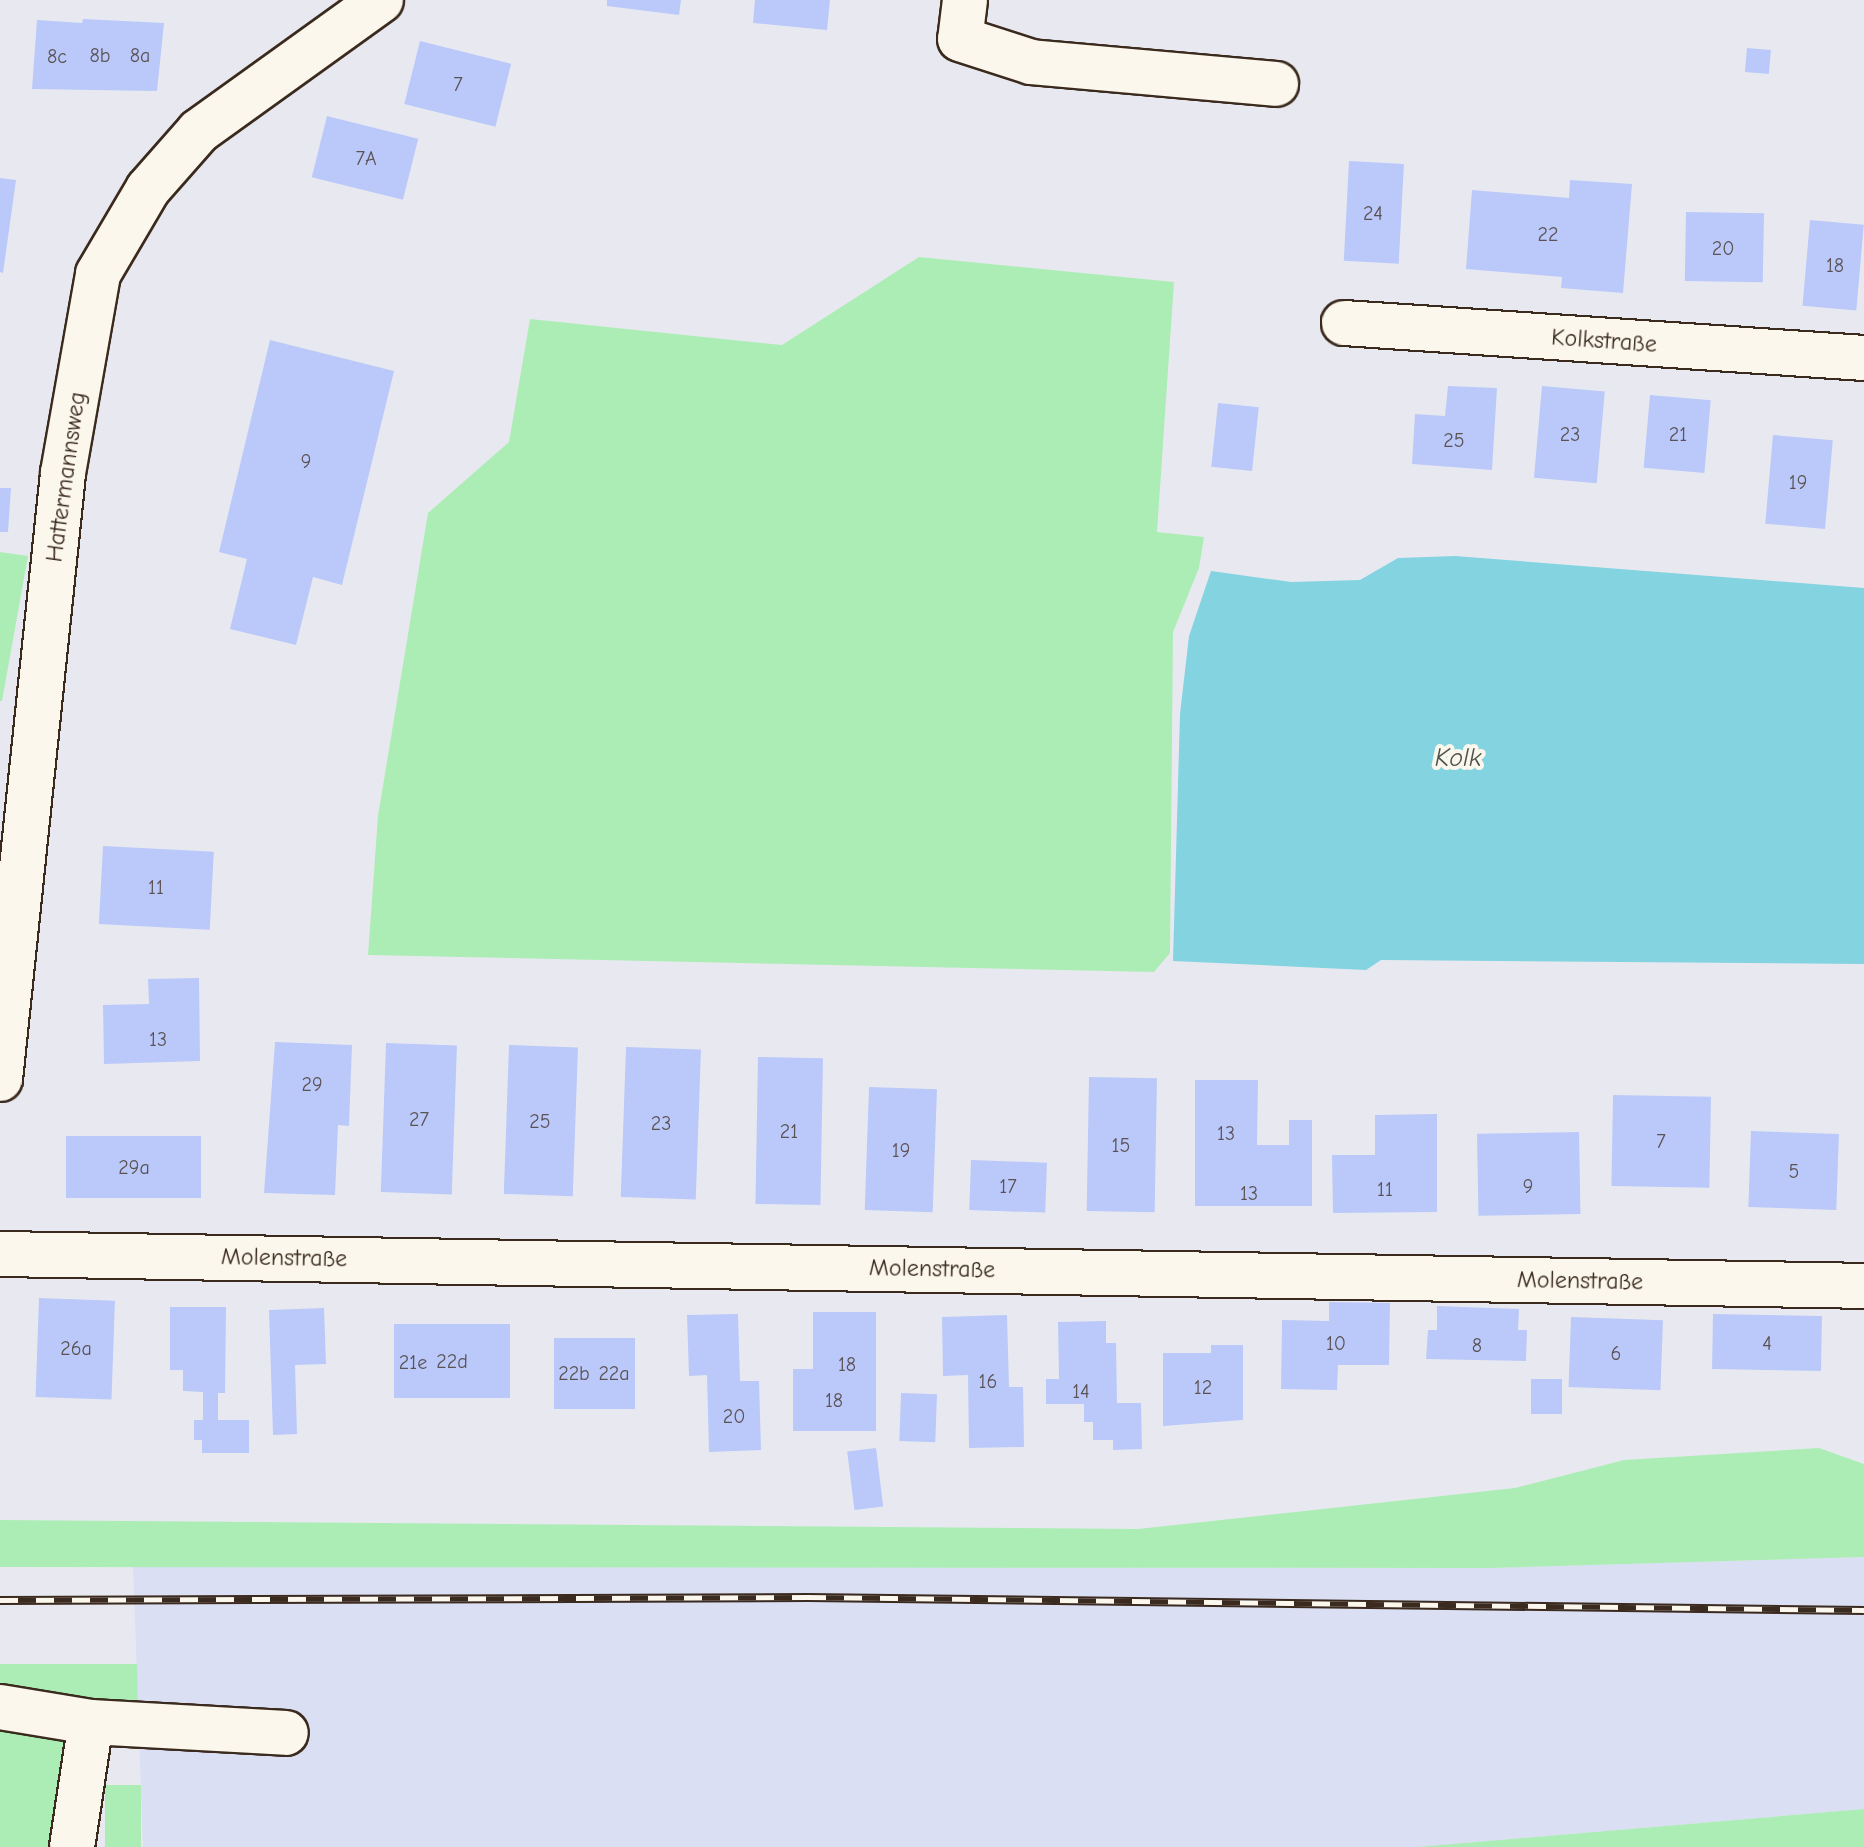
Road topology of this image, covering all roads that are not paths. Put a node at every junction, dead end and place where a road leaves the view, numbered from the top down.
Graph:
1 (381, 0) edge
2 (965, 0) edge
3 (1276, 84) dead end
4 (1344, 323) dead end
5 (1864, 358) edge
6 (0, 1079) edge
7 (0, 1254) edge
8 (1864, 1286) edge
9 (0, 1707) edge
10 (91, 1722) junction
11 (286, 1733) dead end
12 (72, 1847) edge

1 - 6 street, Hattermannsweg
2 - 3 street
4 - 5 street, Kolkstraße
7 - 8 street, Molenstraße
9 - 10 street
10 - 11 street
10 - 12 street

